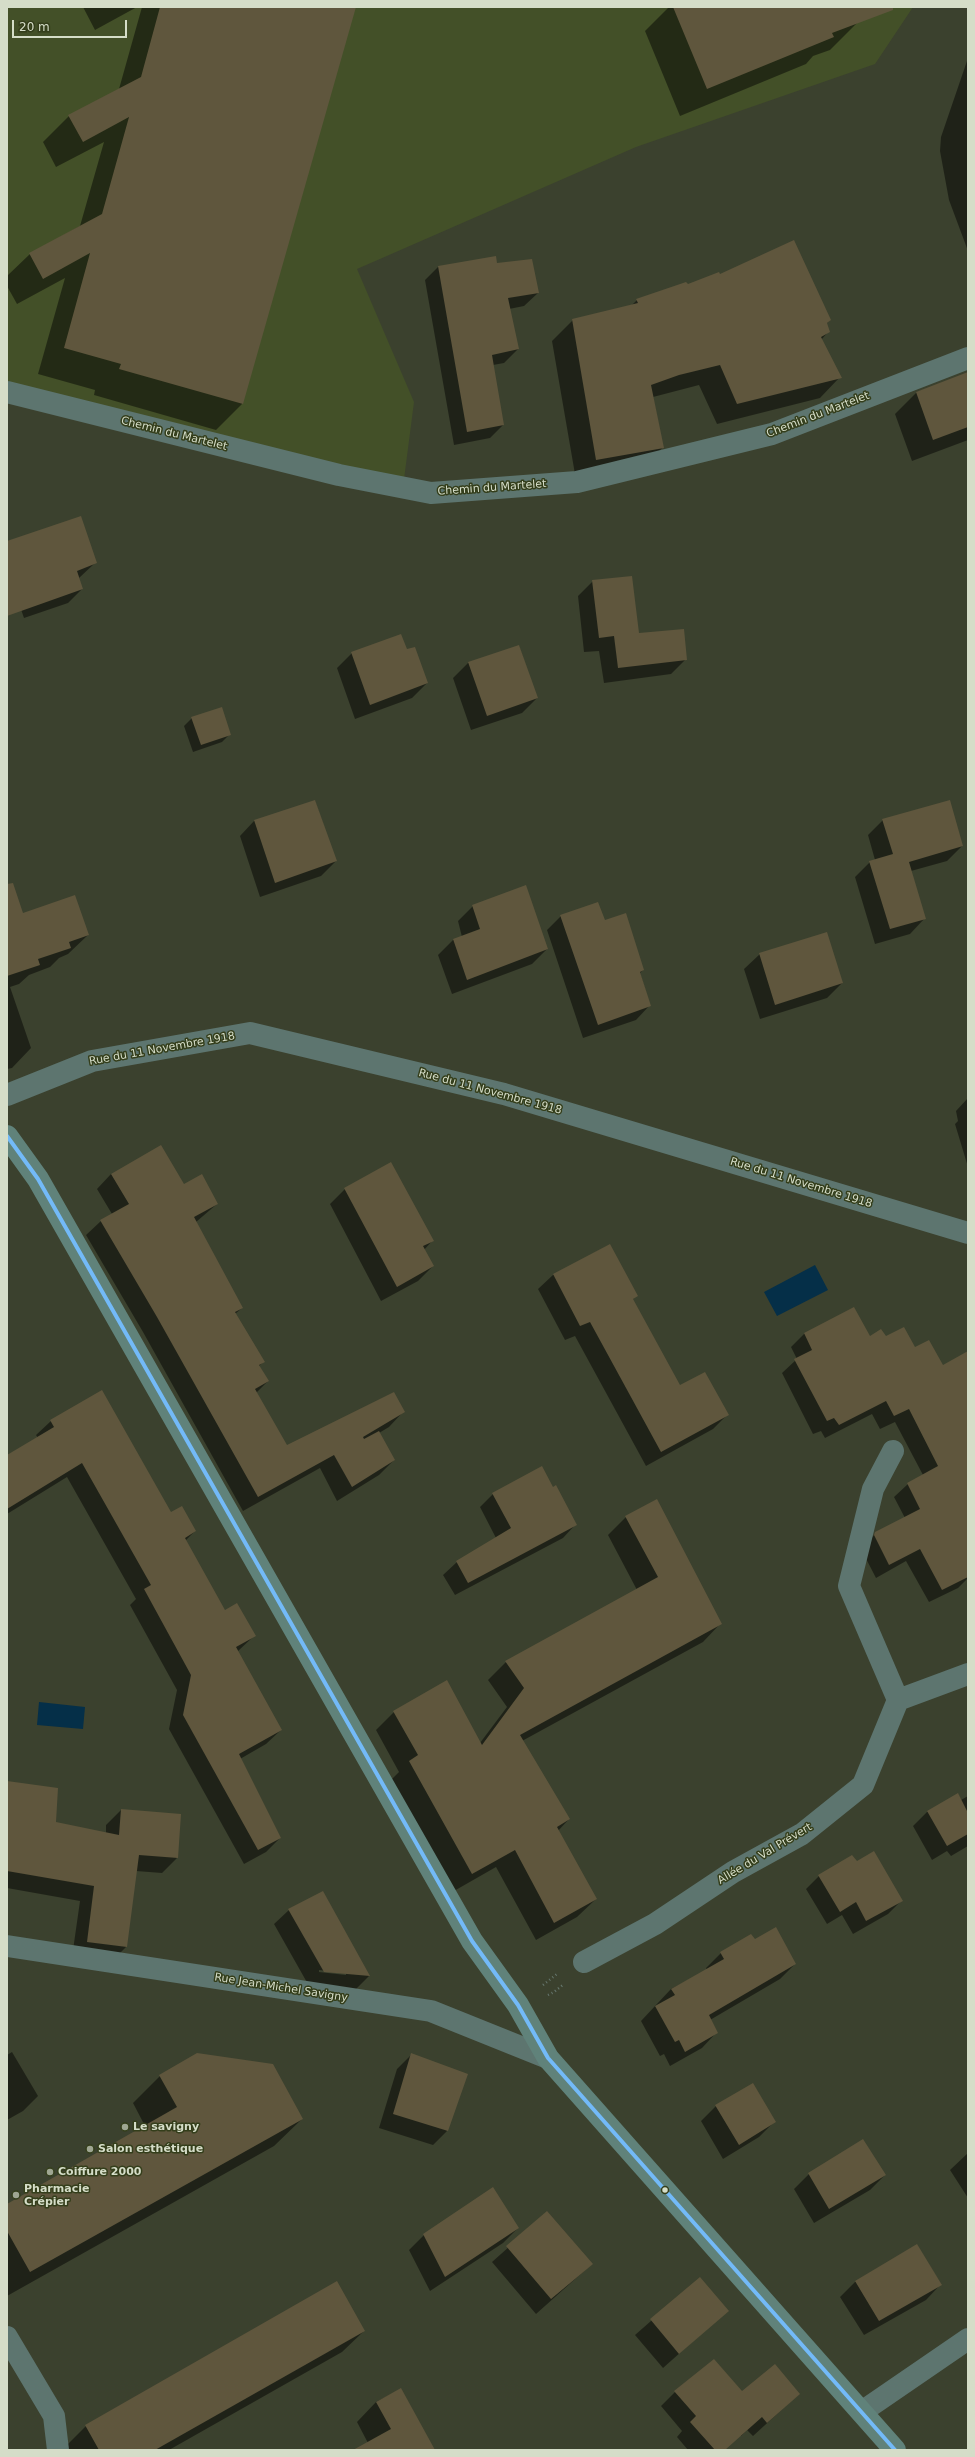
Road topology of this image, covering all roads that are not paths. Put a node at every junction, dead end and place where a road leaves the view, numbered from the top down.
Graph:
1 (968, 358) edge
2 (7, 392) edge
3 (7, 1094) edge
4 (7, 1136) edge
5 (968, 1233) edge
6 (893, 1451) dead end
7 (968, 1674) edge
8 (898, 1700) junction
9 (7, 1946) edge
10 (584, 1962) road end
11 (548, 2058) junction
12 (7, 2337) edge
13 (968, 2339) edge
14 (863, 2411) junction
15 (58, 2450) edge
16 (895, 2450) edge

1 - 2 street, Chemin du Martelet
3 - 5 street, Rue du 11 Novembre 1918
4 - 11 main road
6 - 8 street
7 - 8 street
8 - 10 street, Allée du Val Prévert
9 - 11 street, Rue Jean-Michel Savigny
11 - 14 main road
12 - 15 street
13 - 14 street
14 - 16 main road

